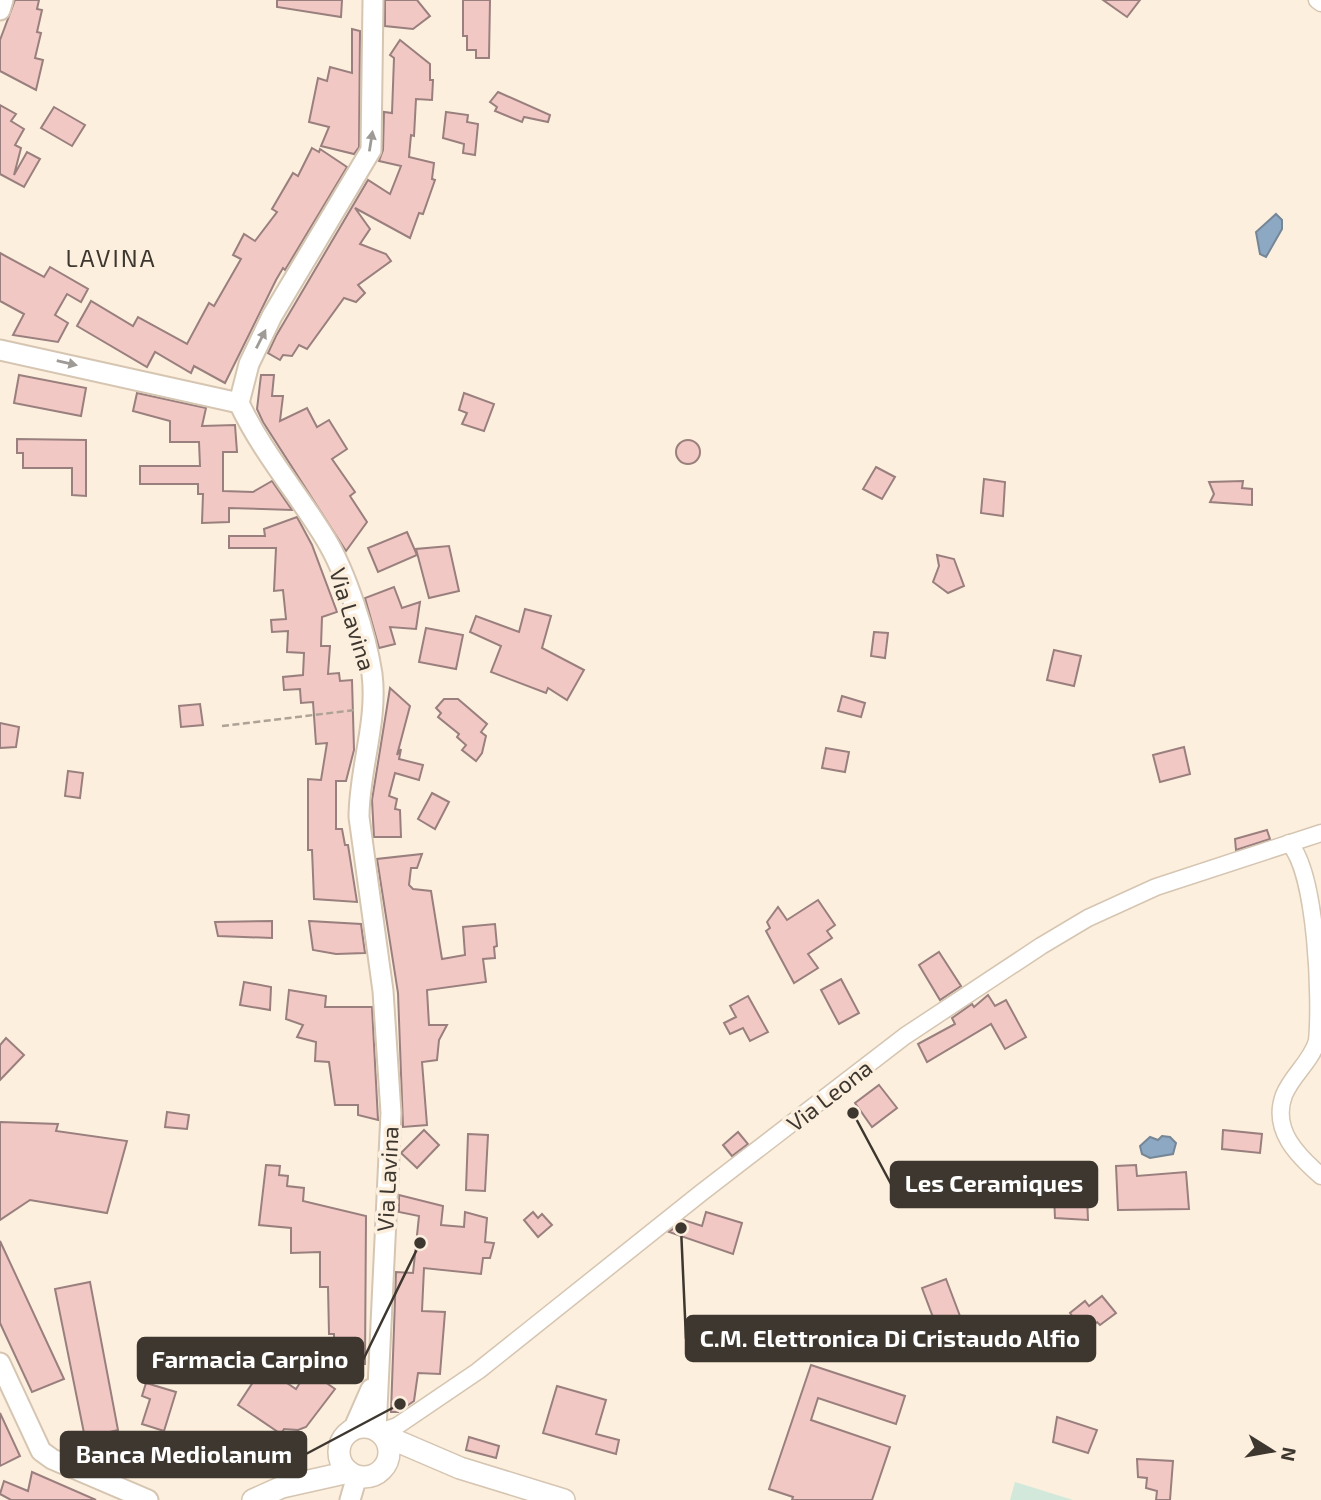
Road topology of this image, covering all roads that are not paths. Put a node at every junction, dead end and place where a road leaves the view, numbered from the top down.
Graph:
1 (3, 0) edge
2 (373, 0) edge
3 (1317, 0) edge
4 (1321, 3) edge
5 (0, 10) edge
6 (0, 350) edge
7 (239, 403) junction
8 (1321, 833) edge
9 (1289, 843) junction
10 (1321, 1176) edge
11 (0, 1363) edge
12 (376, 1379) junction
13 (379, 1432) junction
14 (347, 1437) junction
15 (460, 1468) junction
16 (380, 1471) junction
17 (353, 1474) junction
18 (282, 1488) junction
19 (148, 1500) edge
20 (253, 1500) edge
21 (350, 1500) edge
22 (564, 1500) edge

1 - 5 street
7 -> 2 street
3 - 4 street
6 -> 7 street
7 - 12 street, Via Lavina
8 - 9 street, Via Leona
9 - 10 street
9 - 13 street, Via Leona
11 - 19 street
12 - 13 street, Via Lavina
12 - 14 street
13 - 14 main road
13 - 15 main road
13 - 16 main road
14 - 17 main road
14 - 18 main road
15 - 16 main road
15 - 22 main road
16 - 17 main road
17 - 18 main road
17 - 21 street
18 - 20 main road

